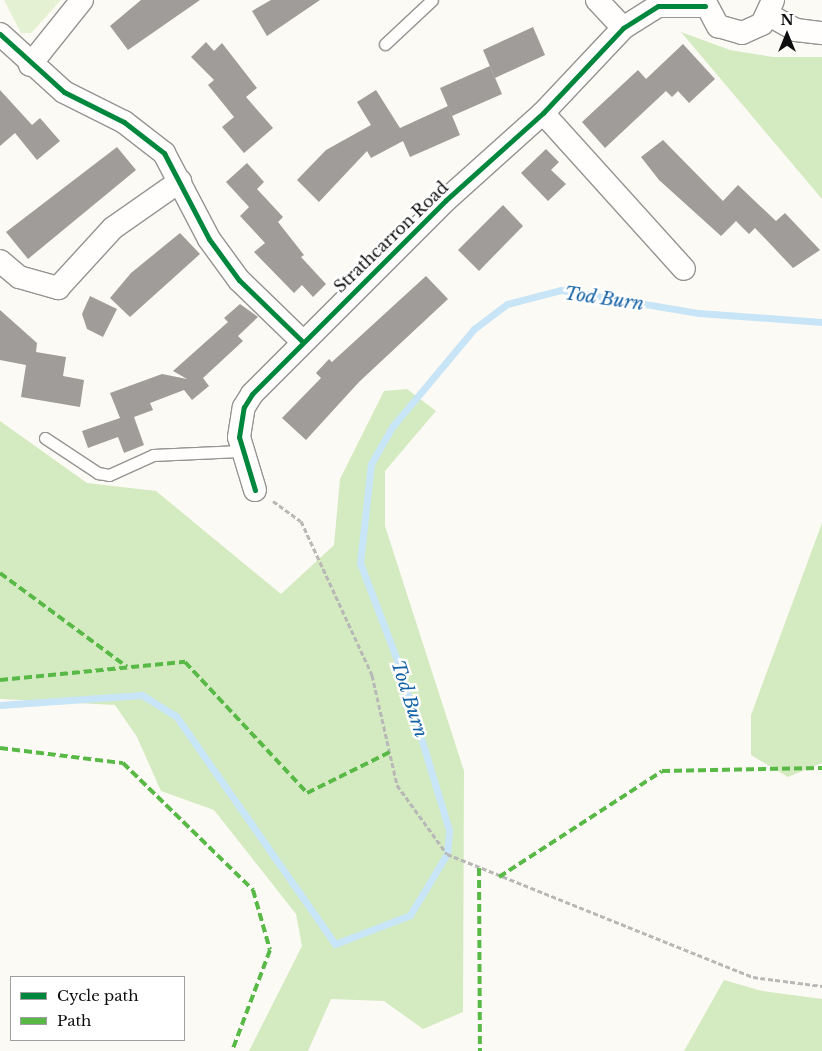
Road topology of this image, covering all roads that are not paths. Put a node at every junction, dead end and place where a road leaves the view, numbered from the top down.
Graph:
1 (82, 0) edge
2 (432, 0) edge
3 (597, 0) edge
4 (704, 3) edge
5 (771, 7) edge
6 (623, 28) junction
7 (822, 33) edge
8 (0, 34) edge
9 (385, 44) dead end
10 (30, 65) junction
11 (543, 114) junction
12 (180, 181) junction
13 (0, 261) edge
14 (684, 269) dead end
15 (302, 341) junction
16 (46, 438) dead end
17 (240, 450) junction
18 (256, 490) road end

1 - 10 street
2 - 9 lane
3 - 6 street
4 - 5 street
4 - 6 street, Strathcarron Road
5 - 7 street
6 - 11 street, Strathcarron Road
8 - 10 street
10 - 12 street
11 - 14 street
11 - 15 street, Strathcarron Road
12 - 13 street
12 - 15 street
15 - 17 street, Strathcarron Road
16 - 17 lane
17 - 18 street, Strathcarron Road

